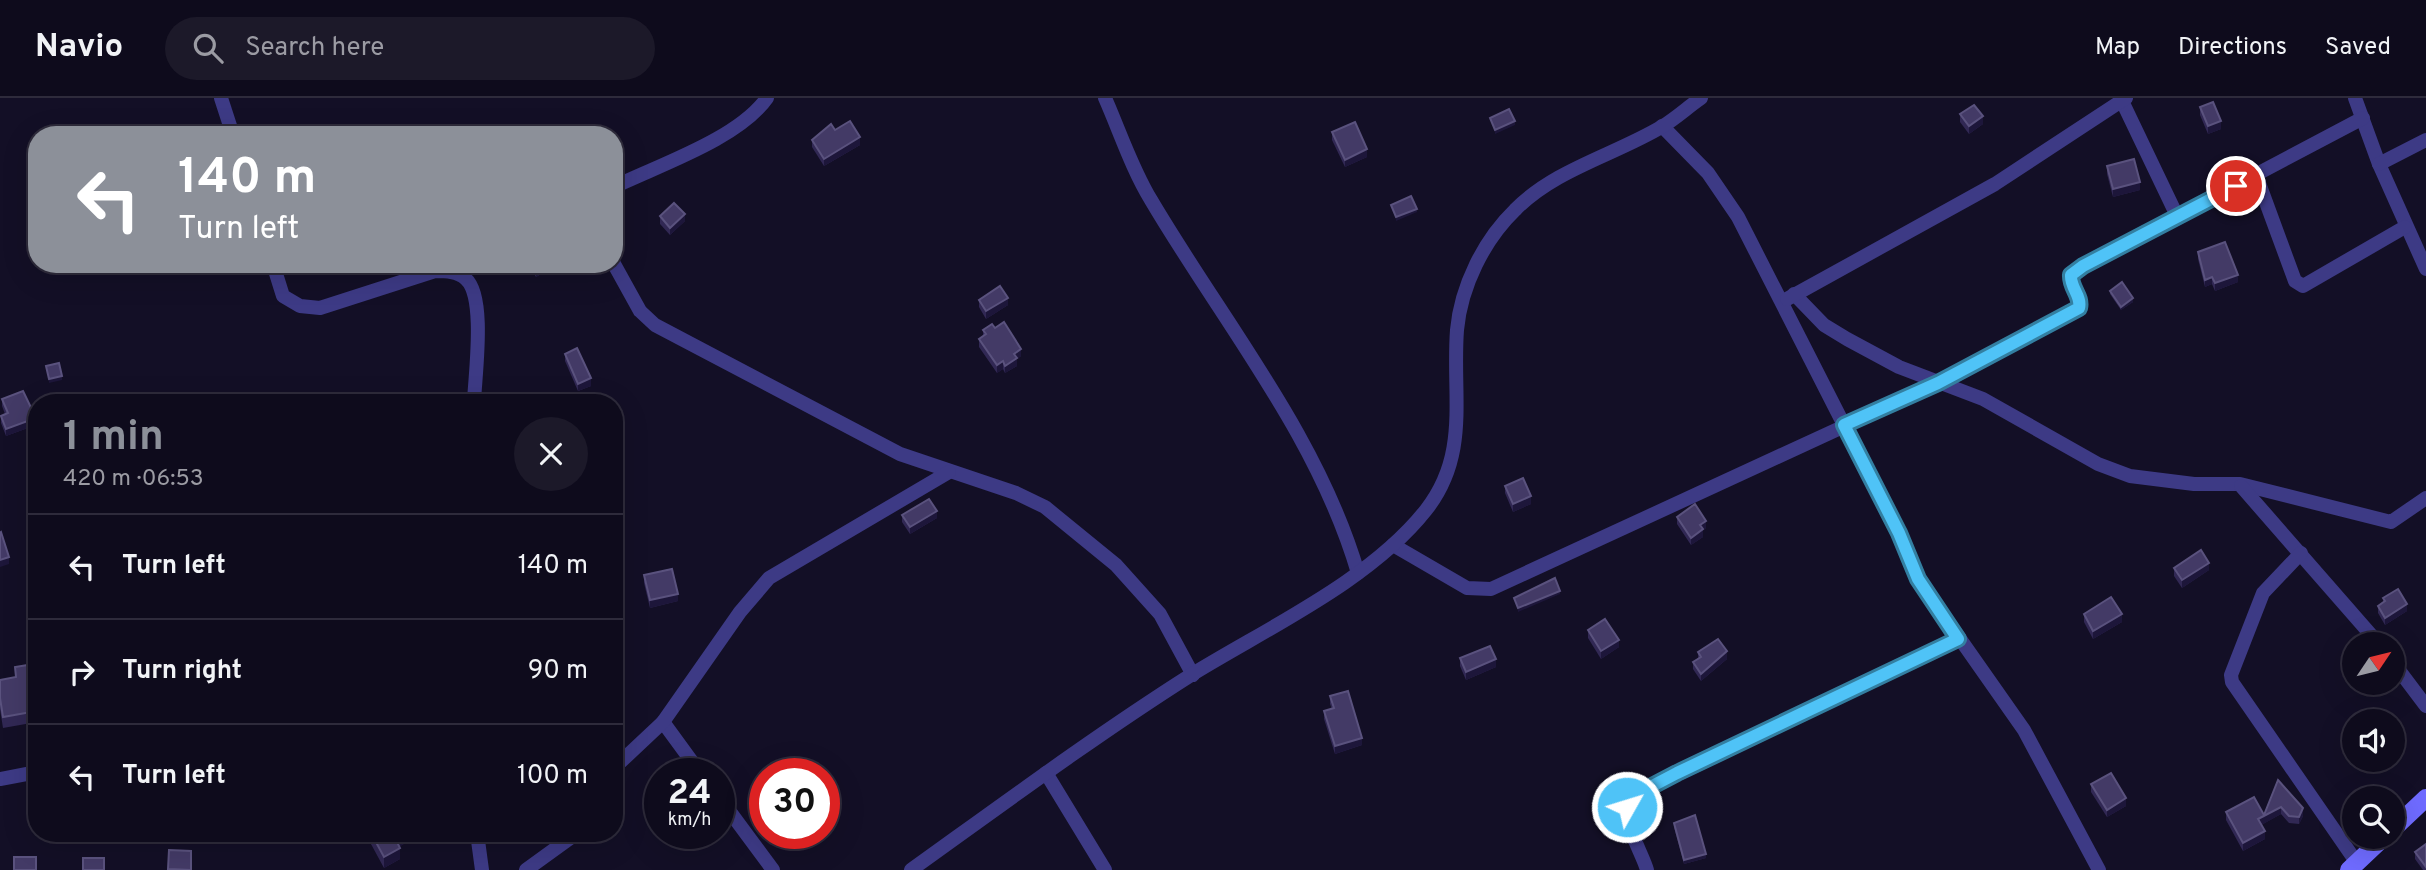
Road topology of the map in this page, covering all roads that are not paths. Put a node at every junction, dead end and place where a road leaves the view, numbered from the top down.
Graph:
1 (221, 98) edge
2 (767, 98) edge
3 (1105, 98) edge
4 (1700, 98) edge
5 (2356, 98) edge
6 (2124, 100) edge
7 (2363, 118) junction
8 (230, 126) edge
9 (1662, 126) junction
10 (2426, 140) edge
11 (2379, 164) junction
12 (2256, 175) junction
13 (623, 183) edge
14 (2178, 218) junction
15 (2405, 226) junction
16 (2426, 269) edge
17 (276, 273) edge
18 (429, 273) edge
19 (455, 273) edge
20 (619, 273) edge
21 (1794, 294) junction
22 (1780, 303) junction
23 (1938, 383) junction
24 (474, 394) edge
25 (1844, 425) junction
26 (949, 472) junction
27 (2240, 485) junction
28 (2426, 498) edge
29 (1393, 545) junction
30 (2301, 553) junction
31 (1358, 573) junction
32 (2369, 632) edge
33 (1958, 639) junction
34 (1193, 675) junction
35 (2405, 678) edge
36 (2426, 706) edge
37 (663, 722) junction
38 (690, 758) edge
39 (623, 760) edge
40 (1046, 773) junction
41 (28, 774) edge
42 (0, 779) edge
43 (2426, 798) edge
44 (2405, 818) edge
45 (735, 819) edge
46 (478, 842) edge
47 (565, 842) edge
48 (2372, 849) edge
49 (2353, 867) edge
50 (482, 870) edge
51 (526, 870) edge
52 (773, 870) edge
53 (911, 870) edge
54 (1105, 870) edge
55 (1647, 870) edge
56 (2099, 870) edge

1 - 8 street
2 - 13 street
3 - 31 street
4 - 9 street
5 - 7 street
6 - 14 street
6 - 21 street
7 - 11 street
7 - 12 street
9 - 22 street
9 - 29 street
10 - 11 street
11 - 15 street
12 - 14 street
12 - 15 street
14 - 23 street
15 - 16 street
17 - 18 street
19 - 24 street
20 - 26 street
21 - 22 street
21 - 23 street
22 - 25 street
23 - 25 street
23 - 27 street
25 - 29 street
25 - 33 street
26 - 34 street
26 - 37 street
27 - 28 street
27 - 30 street
29 - 31 street
30 - 32 street
30 - 49 street
31 - 34 street
33 - 55 street
33 - 56 street
34 - 40 street
35 - 36 street
37 - 38 street
37 - 39 street
40 - 53 street
40 - 54 street
41 - 42 street
43 - 44 main road
45 - 52 street
46 - 50 street
47 - 51 street
48 - 49 main road

